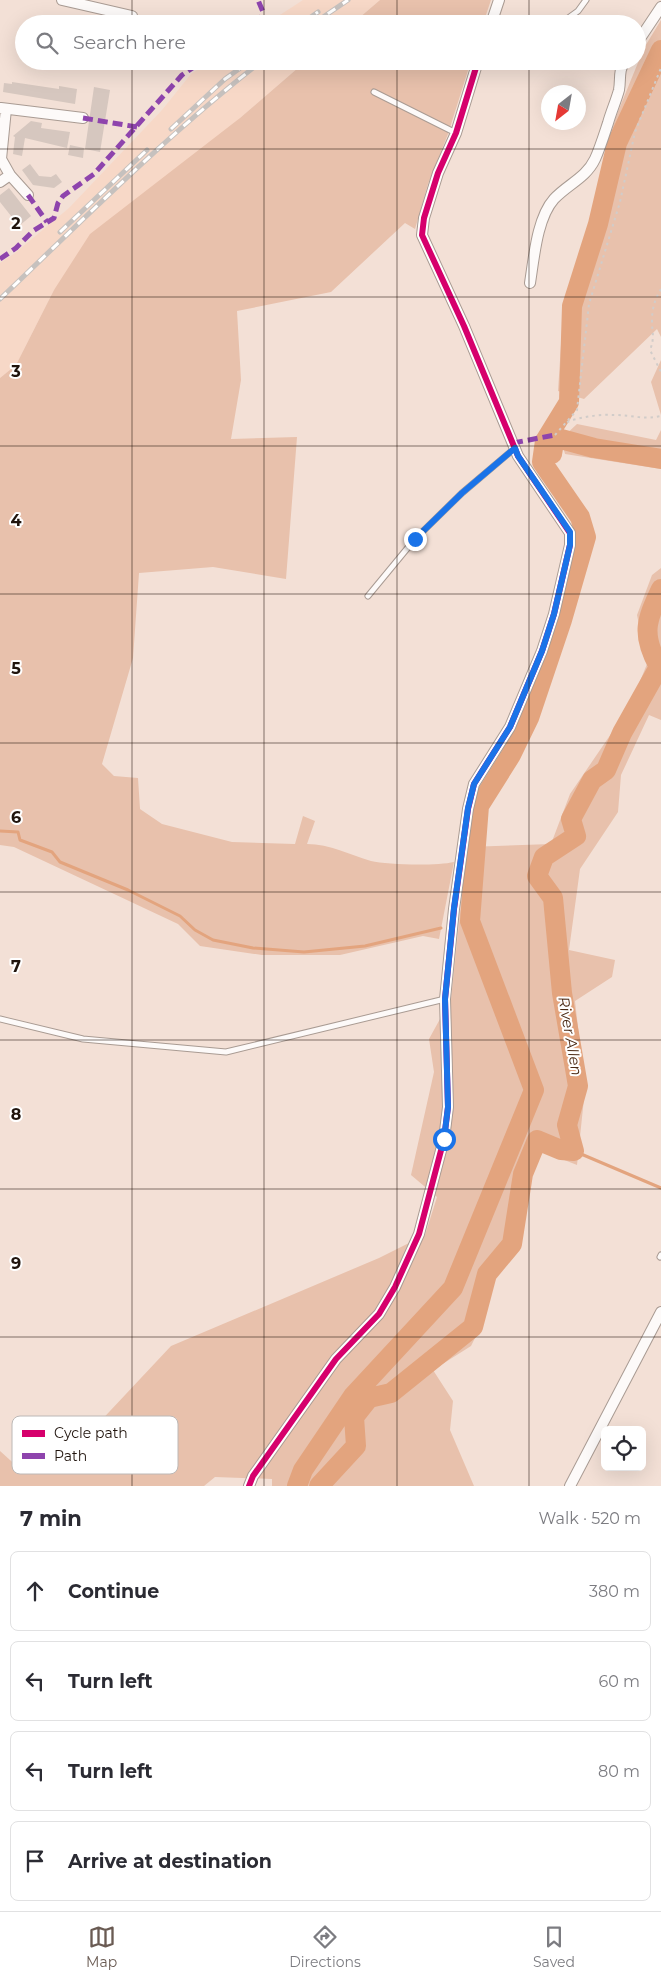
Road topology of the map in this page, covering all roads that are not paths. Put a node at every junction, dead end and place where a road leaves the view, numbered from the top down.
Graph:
1 (62, 0) edge
2 (499, 0) edge
3 (586, 0) edge
4 (661, 7) edge
5 (128, 15) edge
6 (494, 15) edge
7 (572, 15) edge
8 (646, 30) edge
9 (475, 70) edge
10 (620, 70) edge
11 (374, 92) dead end
12 (3, 109) edge
13 (83, 118) dead end
14 (456, 133) junction
15 (10, 175) junction
16 (0, 182) edge
17 (28, 195) dead end
18 (530, 283) dead end
19 (515, 448) junction
20 (368, 596) dead end
21 (445, 999) junction
22 (0, 1019) edge
23 (661, 1312) edge
24 (249, 1486) edge
25 (570, 1486) edge

1 - 5 street
2 - 6 street
3 - 7 lane
4 - 8 street
9 - 14 street
10 - 18 street
11 - 14 lane
12 - 13 street
12 - 15 street
14 - 19 street
15 - 16 street
15 - 17 street
19 - 20 lane
19 - 21 street
21 - 22 lane
21 - 24 street
23 - 25 street

